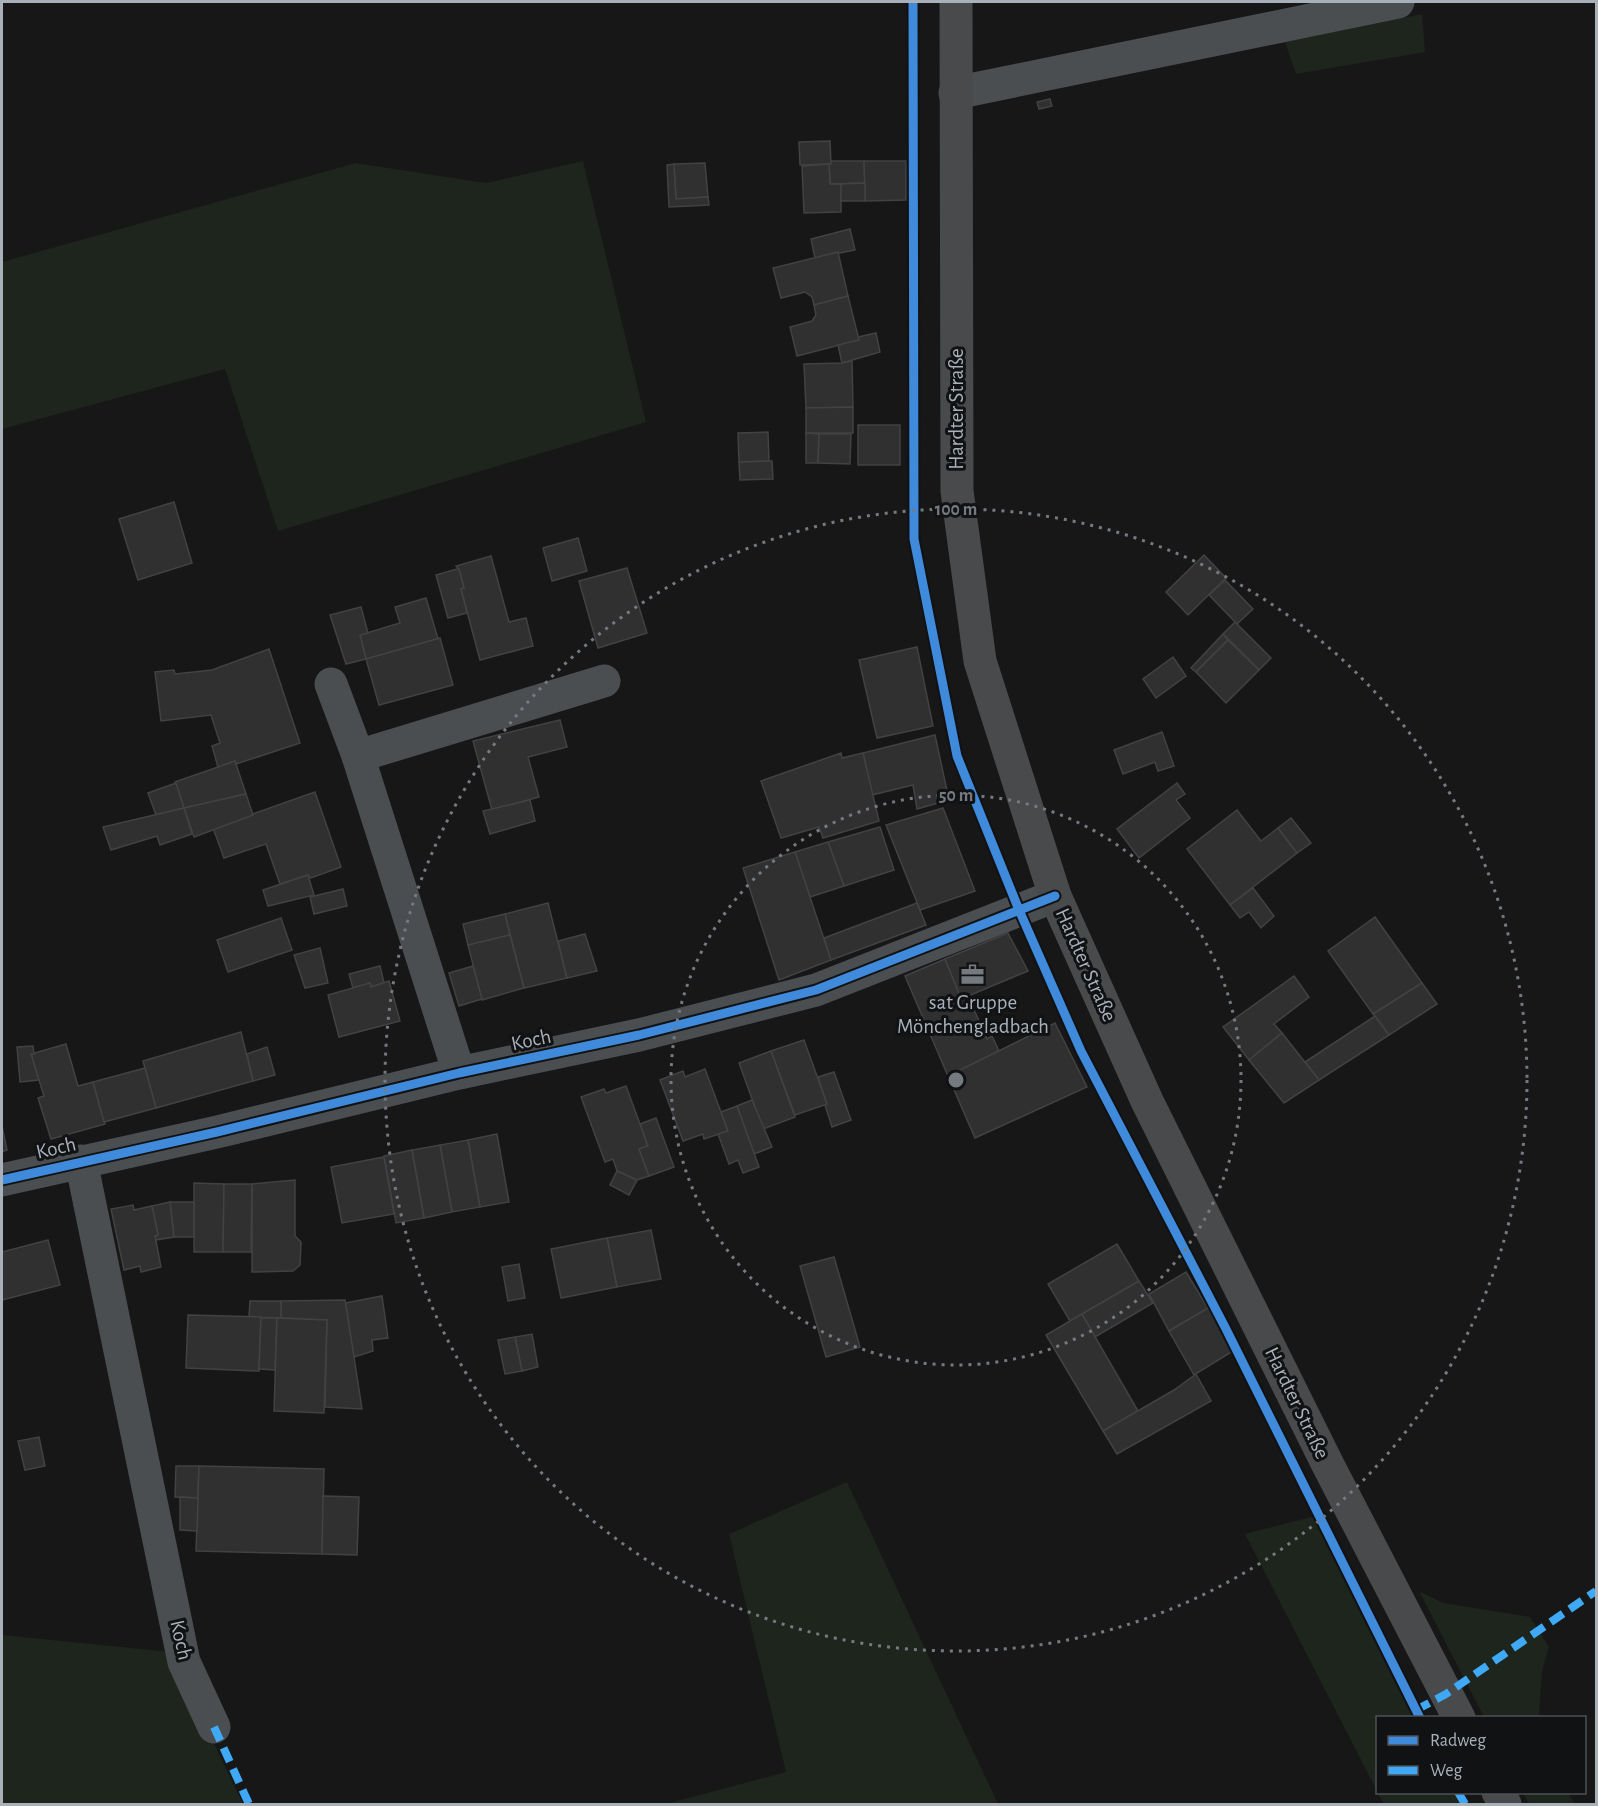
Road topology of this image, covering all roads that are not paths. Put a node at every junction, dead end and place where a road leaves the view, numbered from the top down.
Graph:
1 (956, 2) edge
2 (1398, 2) edge
3 (955, 93) junction
4 (604, 681) dead end
5 (330, 684) dead end
6 (358, 756) junction
7 (1055, 896) junction
8 (459, 1073) junction
9 (81, 1161) junction
10 (2, 1180) edge
11 (1458, 1716) edge
12 (214, 1727) dead end

1 - 3 main road, Hardter Straße
2 - 3 street
3 - 7 main road, Hardter Straße
4 - 6 street
5 - 6 street
6 - 8 street
7 - 8 street, Koch
7 - 11 main road, Hardter Straße
8 - 9 street, Koch
9 - 10 street, Koch
9 - 12 street, Koch

